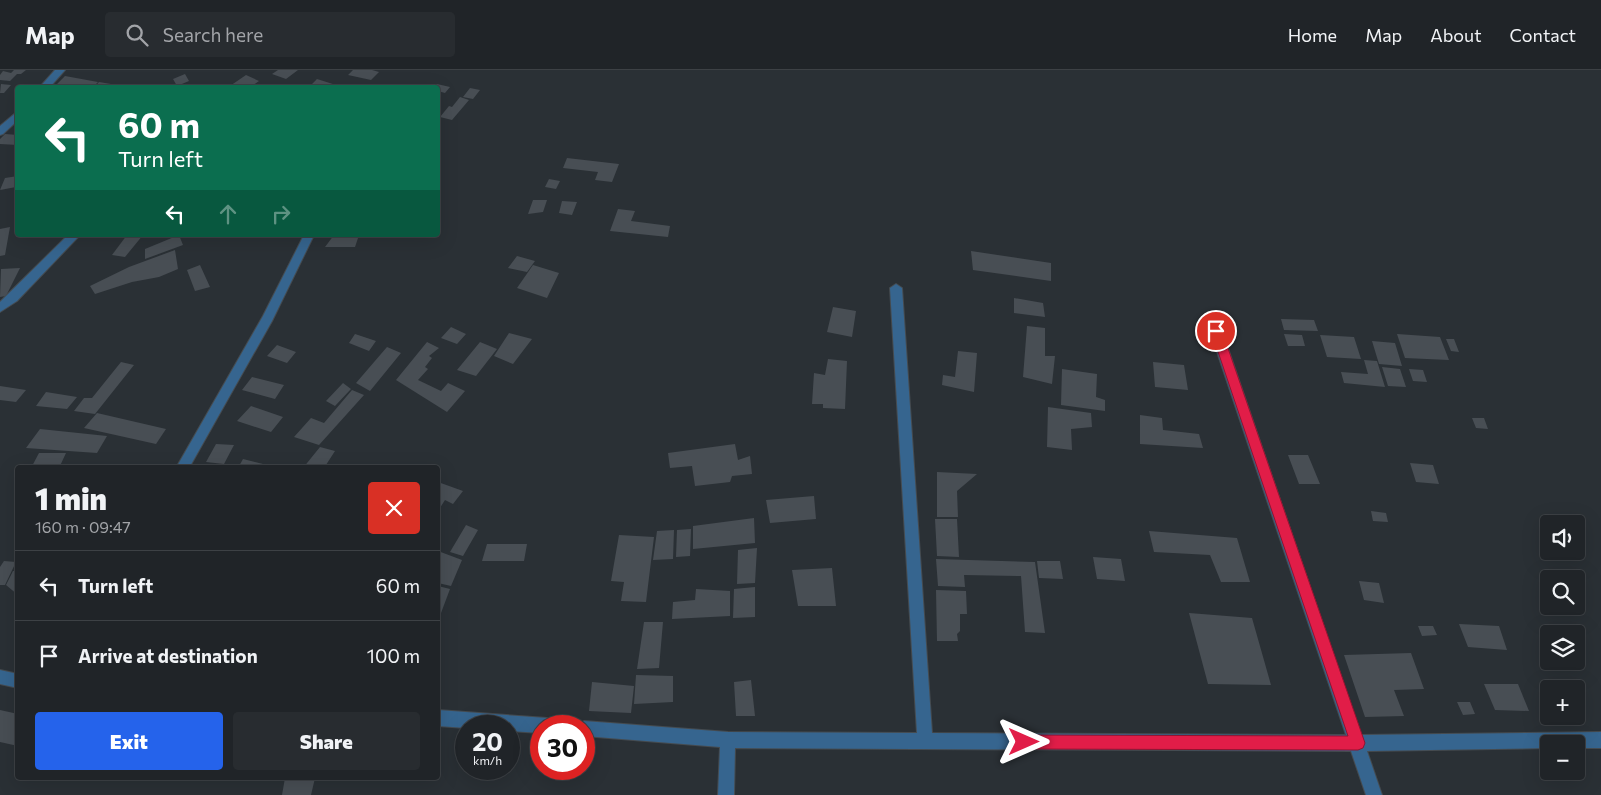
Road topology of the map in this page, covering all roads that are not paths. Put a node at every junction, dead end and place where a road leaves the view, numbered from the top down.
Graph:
1 (60, 70) edge
2 (46, 85) edge
3 (15, 117) edge
4 (0, 132) edge
5 (73, 237) edge
6 (307, 237) edge
7 (896, 288) dead end
8 (0, 308) edge
9 (1216, 331) dead end
10 (184, 465) edge
11 (0, 677) edge
12 (15, 680) edge
13 (440, 718) edge
14 (530, 725) edge
15 (595, 730) edge
16 (728, 740) junction
17 (1601, 740) edge
18 (925, 741) junction
19 (1358, 743) junction
20 (726, 795) edge
21 (1374, 795) edge

1 - 2 street
3 - 4 street
5 - 8 street
6 - 10 street
7 - 18 street
9 - 19 street
11 - 12 street
13 - 14 street
15 - 16 street
16 - 18 street
16 - 20 street
17 - 19 street
18 - 19 street
19 - 21 street

